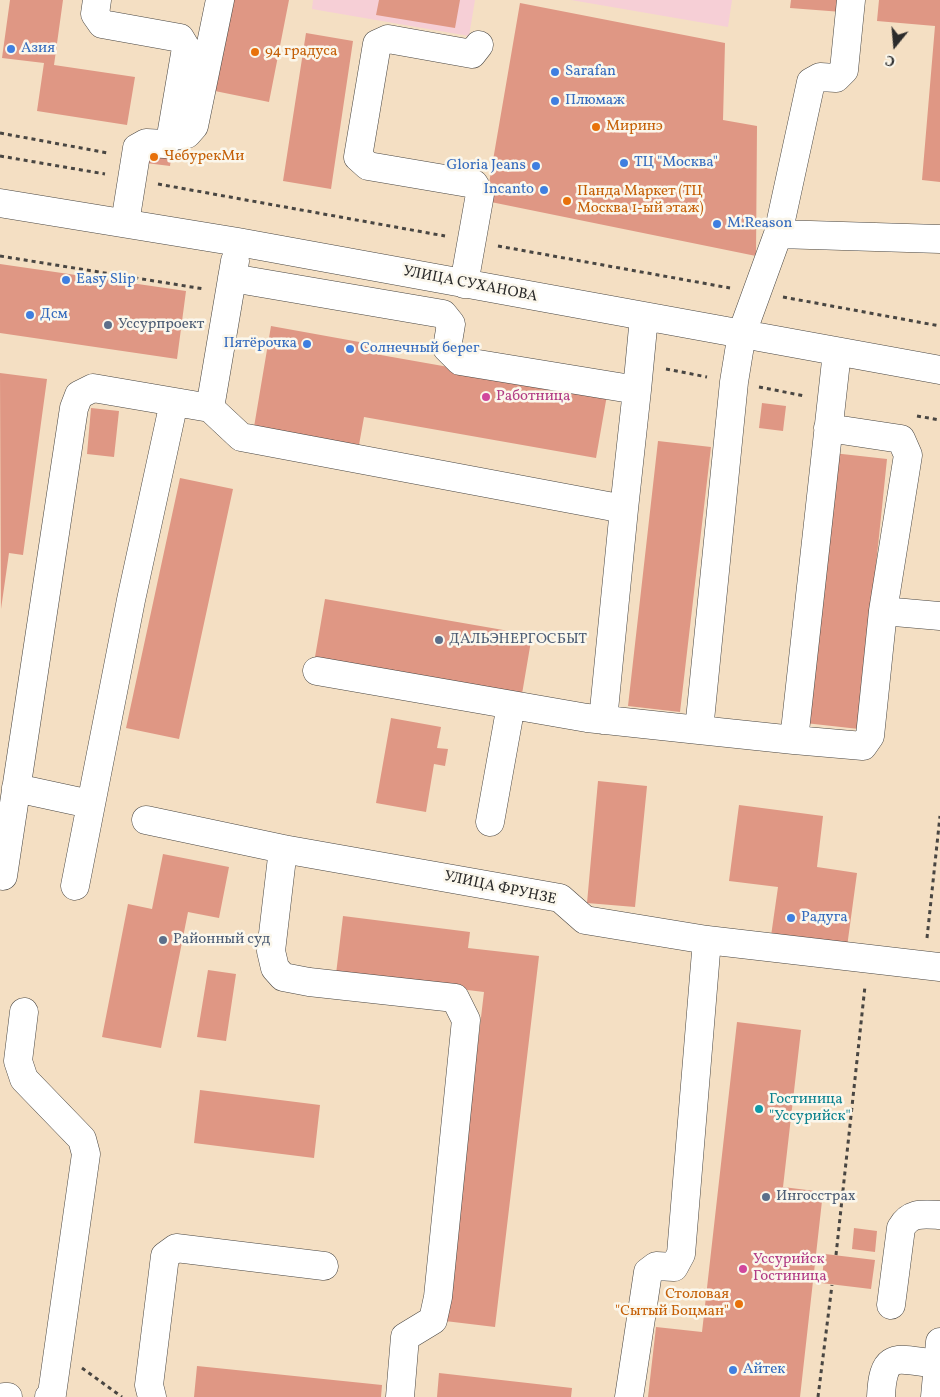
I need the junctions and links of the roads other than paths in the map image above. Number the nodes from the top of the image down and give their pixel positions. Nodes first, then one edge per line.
1 (97, 0) edge
2 (220, 0) edge
3 (852, 0) edge
4 (479, 45) dead end
5 (172, 136) junction
6 (0, 203) edge
7 (125, 224) junction
8 (778, 234) junction
9 (940, 239) edge
10 (238, 242) junction
11 (232, 278) junction
12 (464, 284) junction
13 (644, 318) junction
14 (742, 333) junction
15 (837, 352) junction
16 (940, 370) edge
17 (636, 390) junction
18 (174, 402) junction
19 (210, 408) junction
20 (828, 428) junction
21 (624, 509) junction
22 (883, 611) junction
23 (940, 616) edge
24 (317, 671) dead end
25 (511, 705) junction
26 (603, 720) junction
27 (699, 730) junction
28 (794, 740) junction
29 (16, 788) junction
30 (90, 804) junction
31 (146, 820) dead end
32 (490, 822) dead end
33 (283, 849) junction
34 (3, 876) dead end
35 (75, 886) dead end
36 (707, 940) junction
37 (940, 967) edge
38 (24, 1012) dead end
39 (940, 1215) edge
40 (324, 1266) dead end
41 (892, 1305) dead end
42 (939, 1353) edge
43 (4, 1397) edge
44 (8, 1397) edge
45 (49, 1397) edge
46 (152, 1397) edge
47 (400, 1397) edge
48 (629, 1397) edge
49 (880, 1397) edge
50 (935, 1397) edge

1 - 5 street
2 - 5 street
3 - 8 street
4 - 12 street
5 - 7 street
6 - 7 street, УЛИЦА СУХАНОВА
7 - 10 street, УЛИЦА СУХАНОВА
8 - 9 street
8 - 14 street
10 - 11 street
10 - 12 street, УЛИЦА СУХАНОВА
11 - 17 street
11 - 19 street
12 - 13 street, УЛИЦА СУХАНОВА
13 - 14 street, УЛИЦА СУХАНОВА
13 - 17 street
14 - 15 street, УЛИЦА СУХАНОВА
14 - 27 street
15 - 16 street, УЛИЦА СУХАНОВА
15 - 20 street
17 - 21 street
18 - 19 street
18 - 29 street
18 - 30 street
19 - 21 street
20 - 22 street
20 - 28 street
21 - 26 street
22 - 23 street
22 - 28 street
24 - 25 street
25 - 26 street
25 - 32 street
26 - 27 street
27 - 28 street
29 - 30 street
29 - 34 street
30 - 35 street
31 - 33 street, УЛИЦА ФРУНЗЕ
33 - 36 street, УЛИЦА ФРУНЗЕ
33 - 47 street
36 - 37 street, УЛИЦА ФРУНЗЕ
36 - 48 street
38 - 45 street
39 - 41 street
40 - 46 street
42 - 49 street
42 - 50 street
43 - 44 street

